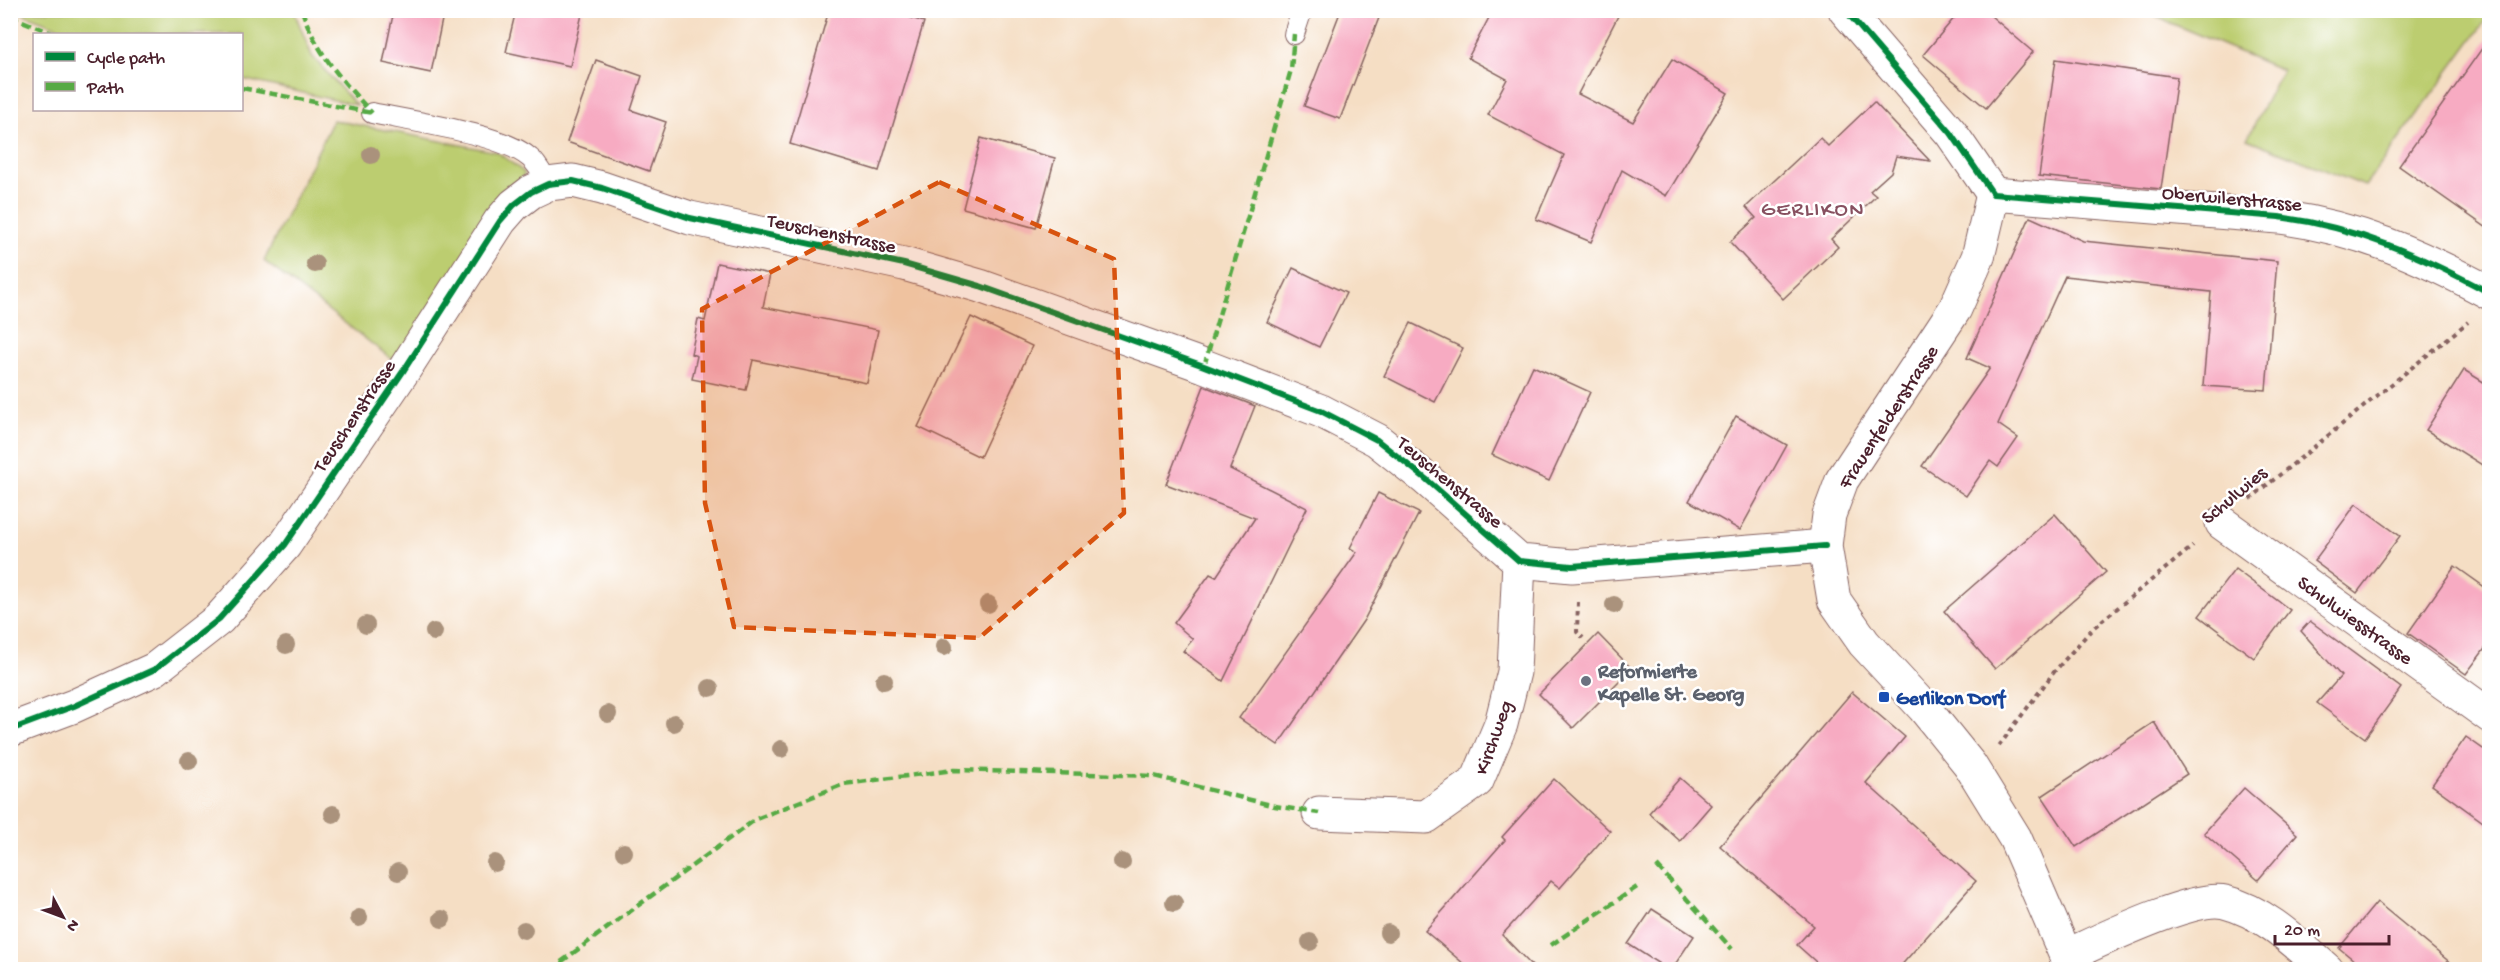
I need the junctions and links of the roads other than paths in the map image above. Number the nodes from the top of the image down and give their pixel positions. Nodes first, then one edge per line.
1 (1302, 10) edge
2 (1845, 10) edge
3 (1293, 34) dead end
4 (372, 113) dead end
5 (548, 184) junction
6 (1994, 194) junction
7 (2489, 293) edge
8 (2222, 523) road end
9 (1825, 546) junction
10 (1519, 561) junction
11 (2490, 716) edge
12 (10, 730) edge
13 (1319, 813) dead end
14 (2069, 963) edge
15 (2327, 969) edge

1 - 3 lane
2 - 6 street
4 - 5 lane
5 - 10 street, Teuschenstrasse
5 - 12 street, Teuschenstrasse
6 - 7 street, Oberwilerstrasse
6 - 9 street, Frauenfelderstrasse
8 - 11 street, Schulwiesstrasse
9 - 10 street
9 - 14 street, Frauenfelderstrasse
10 - 13 street, Kirchweg
14 - 15 street

